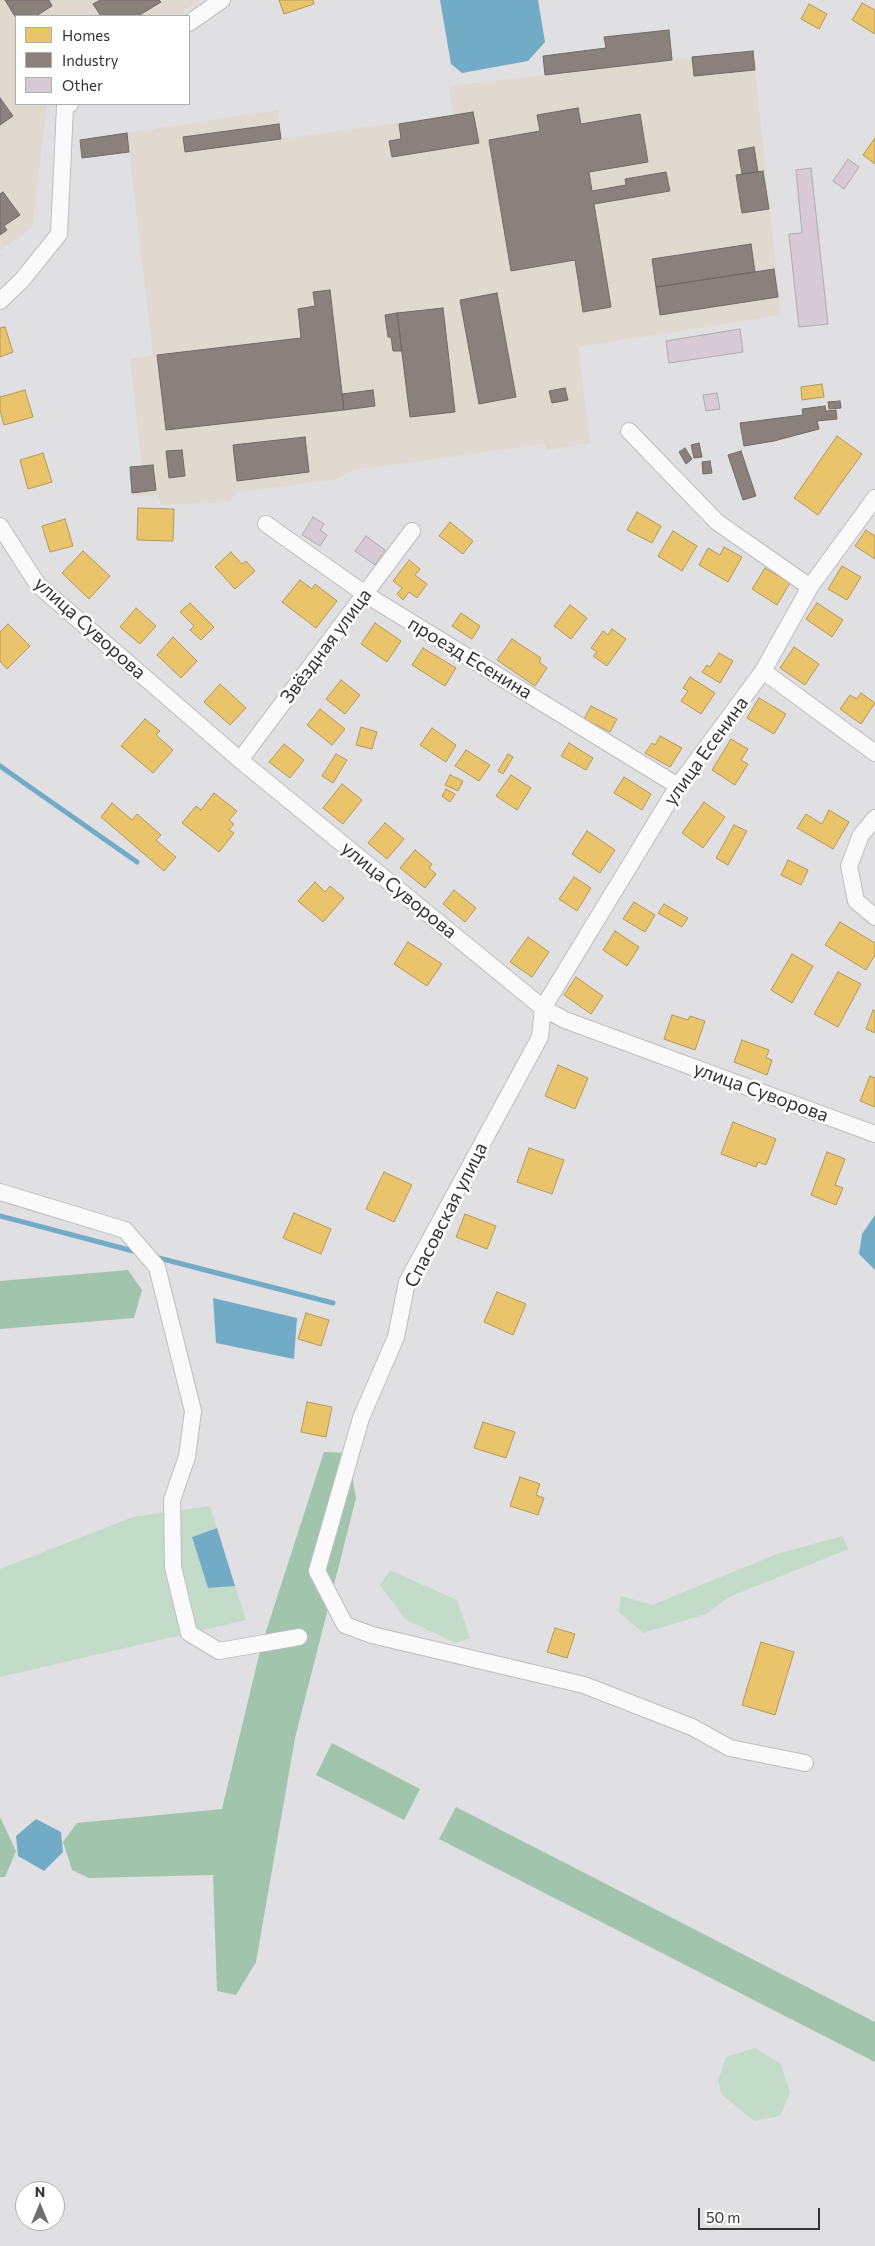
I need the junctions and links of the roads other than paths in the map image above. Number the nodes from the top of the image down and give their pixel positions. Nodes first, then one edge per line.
1 (222, 0) edge
2 (190, 22) edge
3 (68, 105) edge
4 (0, 301) edge
5 (629, 431) dead end
6 (875, 498) edge
7 (266, 524) dead end
8 (0, 526) edge
9 (412, 531) dead end
10 (810, 588) junction
11 (365, 594) junction
12 (763, 671) junction
13 (875, 752) edge
14 (240, 760) junction
15 (678, 786) junction
16 (875, 818) edge
17 (875, 917) edge
18 (543, 1008) junction
19 (875, 1134) edge
20 (0, 1192) edge
21 (299, 1638) dead end
22 (805, 1763) dead end

1 - 2 street
3 - 4 street
5 - 10 street
6 - 10 street, улица Есенина
7 - 11 street, проезд Есенина
8 - 14 street, улица Суворова
9 - 11 street, Звёздная улица
10 - 12 street, улица Есенина
11 - 14 street, Звёздная улица
11 - 15 street, проезд Есенина
12 - 13 street
12 - 15 street, улица Есенина
14 - 18 street, улица Суворова
15 - 18 street, улица Есенина
16 - 17 street
18 - 19 street, улица Суворова
18 - 22 street, Спасовская улица
20 - 21 street

